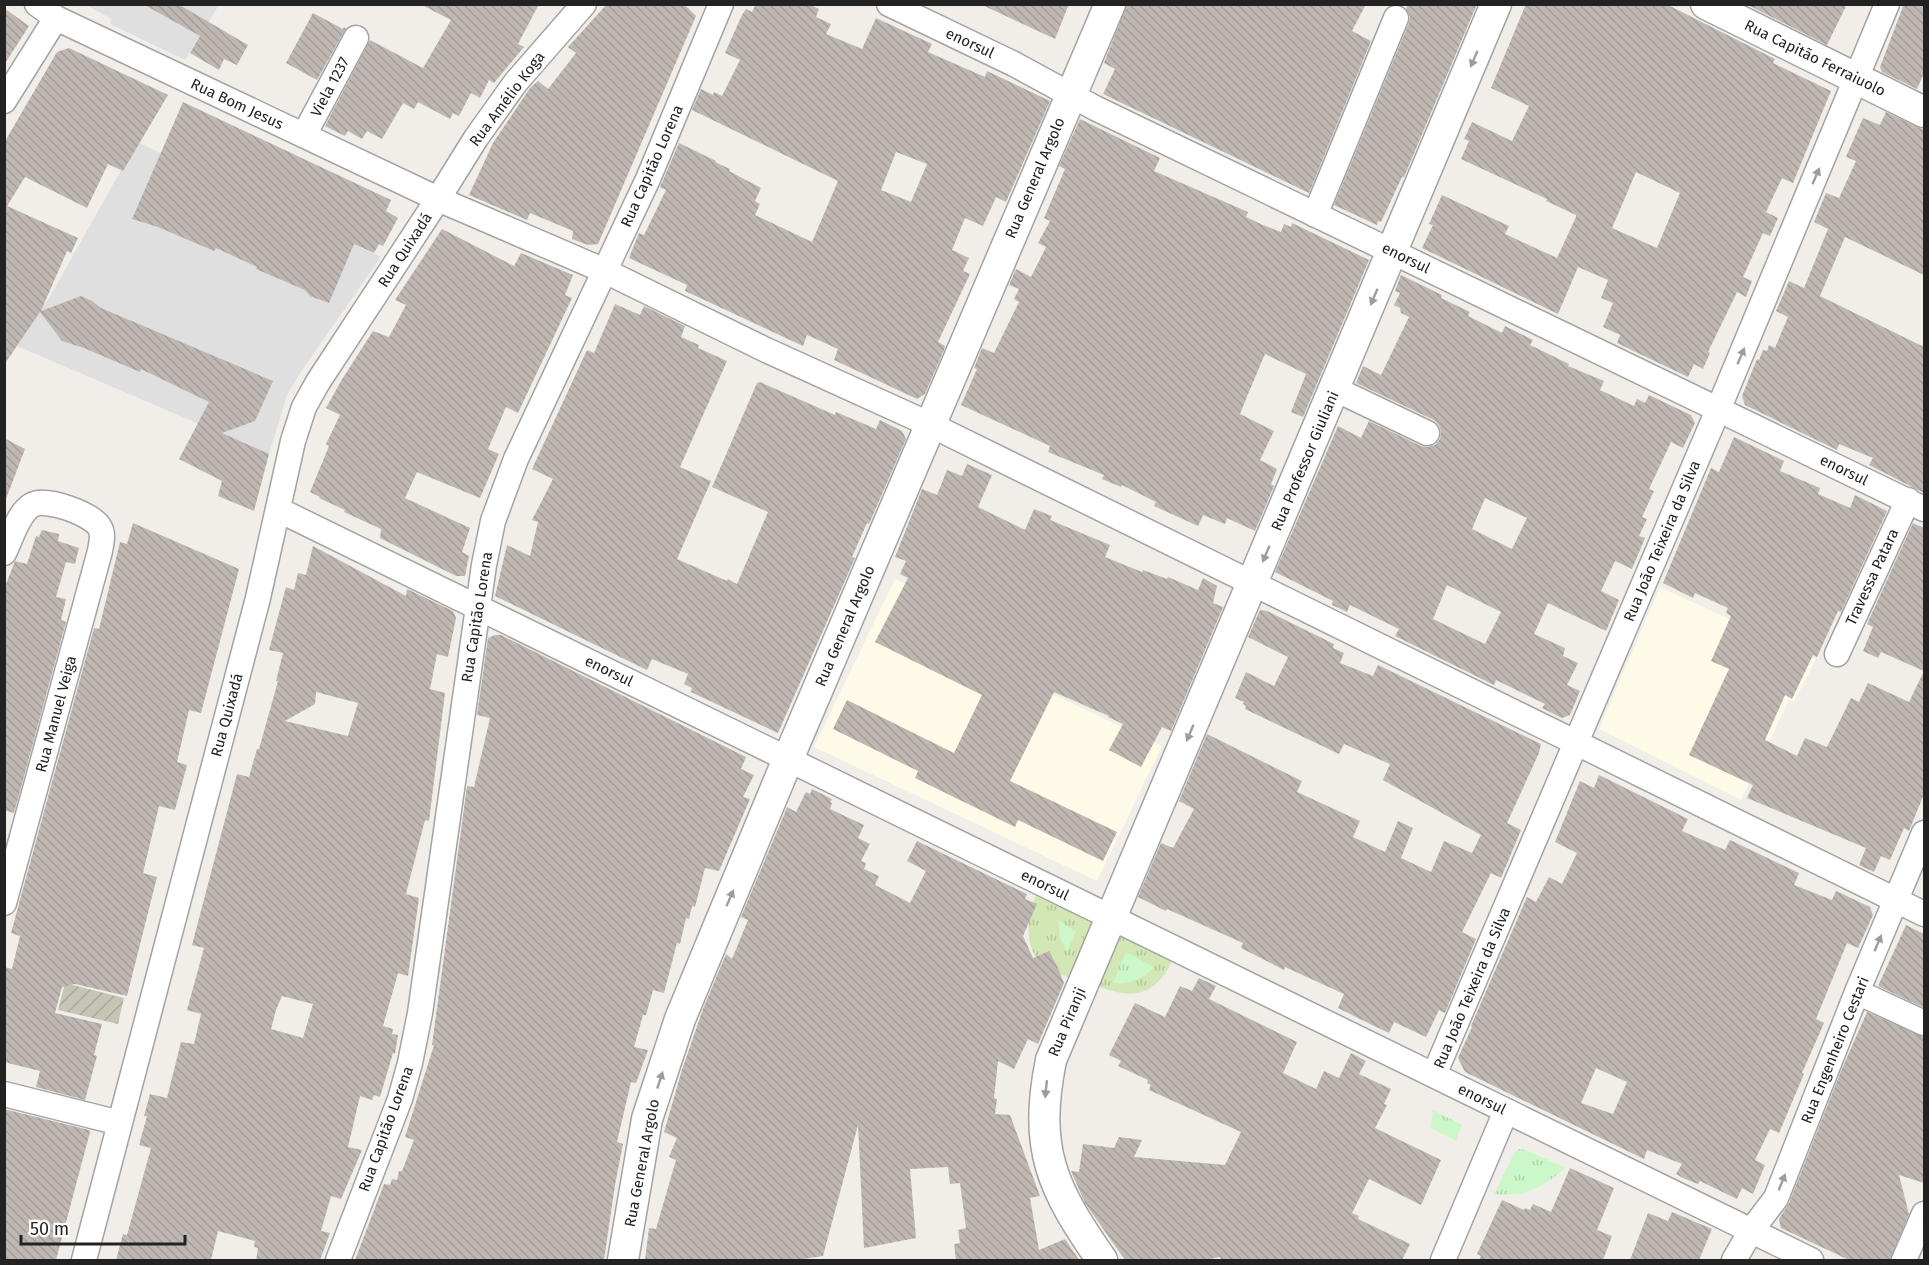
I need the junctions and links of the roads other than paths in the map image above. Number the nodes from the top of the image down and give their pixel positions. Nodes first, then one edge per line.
1 (584, 4) edge
2 (721, 4) edge
3 (889, 4) edge
4 (1110, 4) edge
5 (1496, 4) edge
6 (1706, 4) edge
7 (1887, 4) edge
8 (47, 11) edge
9 (1396, 18) dead end
10 (356, 38) dead end
11 (1856, 79) junction
12 (1070, 95) junction
13 (4, 100) edge
14 (1924, 112) edge
15 (304, 135) junction
16 (438, 199) junction
17 (1315, 215) junction
18 (1393, 252) junction
19 (605, 272) junction
20 (1335, 389) junction
21 (1718, 410) junction
22 (931, 425) junction
23 (1427, 433) dead end
24 (1916, 505) edge
25 (279, 510) junction
26 (4, 553) edge
27 (1253, 584) junction
28 (478, 607) junction
29 (1837, 654) dead end
30 (1576, 744) junction
31 (788, 759) junction
32 (1924, 833) edge
33 (1896, 900) junction
34 (4, 903) edge
35 (1924, 914) edge
36 (1112, 918) junction
37 (1857, 992) junction
38 (1924, 1023) edge
39 (1434, 1076) junction
40 (4, 1094) edge
41 (1506, 1111) junction
42 (120, 1123) junction
43 (1924, 1214) edge
44 (1751, 1231) junction
45 (84, 1260) edge
46 (338, 1260) edge
47 (623, 1260) edge
48 (1102, 1260) edge
49 (1443, 1260) edge
50 (1734, 1260) edge
51 (1811, 1260) edge
52 (1904, 1260) edge

1 - 16 street, Rua Amélio Koga
2 - 19 street, Rua Capitão Lorena
3 - 12 street, enorsul
4 - 12 street, Rua General Argolo
5 -> 18 street, Rua Professor Giuliani
6 - 11 street, Rua Capitão Ferraiuolo
7 - 11 street, Rua João Teixeira da Silva
8 - 13 street
8 - 15 street, Rua Bom Jesus
9 - 17 street
10 - 15 street, Viela 1237
11 - 14 street, Rua Capitão Ferraiuolo
21 -> 11 street, Rua João Teixeira da Silva
12 - 17 street, enorsul
12 - 22 street, Rua General Argolo
15 - 16 street, Rua Bom Jesus
16 - 19 street
16 - 25 street, Rua Quixadá
17 - 18 street, enorsul
18 -> 20 street, Rua Professor Giuliani
18 - 21 street, enorsul
19 - 22 street
19 - 28 street, Rua Capitão Lorena
20 - 23 street
20 -> 27 street, Rua Professor Giuliani
21 - 24 street, enorsul
21 - 30 street, Rua João Teixeira da Silva
22 - 27 street
22 - 31 street, Rua General Argolo
24 - 29 street, Travessa Patara
25 - 28 street, enorsul
25 - 42 street, Rua Quixadá
26 - 34 street, Rua Manuel Veiga
27 - 30 street
27 -> 36 street, Rua Professor Giuliani
28 - 31 street, enorsul
28 - 46 street, Rua Capitão Lorena
30 - 33 street
30 - 39 street, Rua João Teixeira da Silva
31 - 36 street, enorsul
47 -> 31 street, Rua General Argolo
32 - 33 street, Rua Engenheiro Cestari
33 - 35 street
37 -> 33 street, Rua Engenheiro Cestari
36 - 39 street, enorsul
36 -> 48 street, Rua Piranji
37 - 38 street
44 -> 37 street, Rua Engenheiro Cestari
39 - 41 street, enorsul
40 - 42 street
41 - 44 street, enorsul
41 - 49 street
42 - 45 street, Rua Quixadá
43 - 52 street
44 - 50 street, Rua Engenheiro Cestari
44 - 51 street, enorsul

